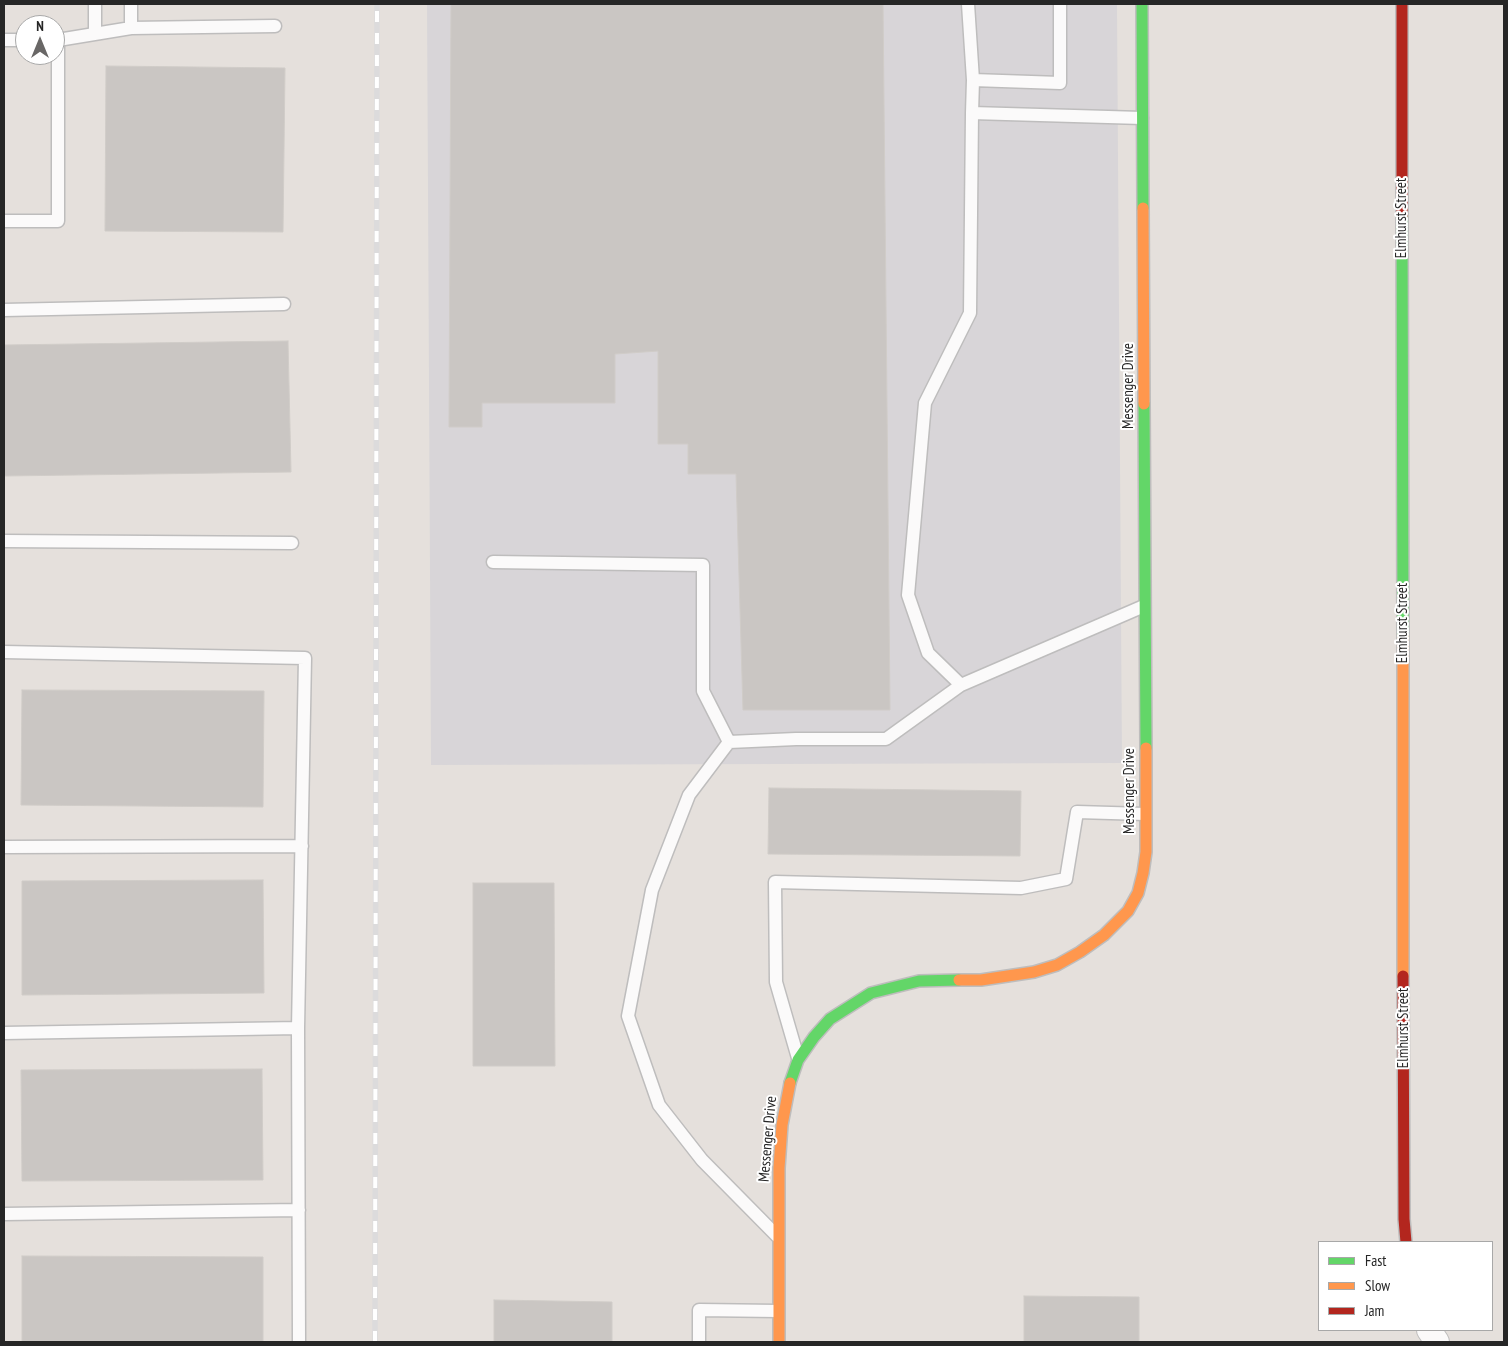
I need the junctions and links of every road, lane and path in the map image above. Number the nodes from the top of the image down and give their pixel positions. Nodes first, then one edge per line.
1 (95, 4) edge
2 (131, 4) edge
3 (968, 4) edge
4 (1060, 4) edge
5 (1142, 4) edge
6 (1402, 4) edge
7 (275, 26) dead end
8 (131, 28) junction
9 (95, 34) junction
10 (65, 39) edge
11 (57, 65) edge
12 (973, 80) junction
13 (972, 113) junction
14 (1142, 118) junction
15 (4, 221) edge
16 (284, 304) dead end
17 (4, 310) edge
18 (4, 541) edge
19 (292, 543) dead end
20 (493, 562) dead end
21 (1144, 606) junction
22 (4, 652) edge
23 (961, 685) junction
24 (729, 742) junction
25 (1145, 814) junction
26 (302, 846) junction
27 (4, 847) edge
28 (298, 1028) junction
29 (4, 1033) edge
30 (798, 1060) junction
31 (298, 1210) junction
32 (4, 1214) edge
33 (779, 1238) junction
34 (1406, 1241) edge
35 (778, 1311) junction
36 (1430, 1331) edge
37 (299, 1342) edge
38 (699, 1342) edge
39 (779, 1342) edge
40 (1437, 1342) edge

1 - 9 lane
2 - 8 lane
3 - 12 lane
4 - 12 lane
5 - 14 street, Messenger Drive
6 - 34 street, Elmhurst Street
7 - 8 lane
8 - 9 lane
9 - 10 lane
11 - 15 lane
12 - 13 lane
13 - 14 lane
13 - 23 lane
14 - 21 street, Messenger Drive
16 - 17 lane
18 - 19 lane
20 - 24 lane
21 - 23 lane
21 - 25 street, Messenger Drive
22 - 26 lane
23 - 24 lane
24 - 33 lane
25 - 30 street, Messenger Drive
25 - 30 lane
26 - 27 lane
26 - 28 lane
28 - 29 lane
28 - 31 lane
30 - 33 street, Messenger Drive
31 - 32 lane
31 - 37 lane
33 - 35 street, Messenger Drive
35 - 38 lane
35 - 39 street, Messenger Drive
36 - 40 street

